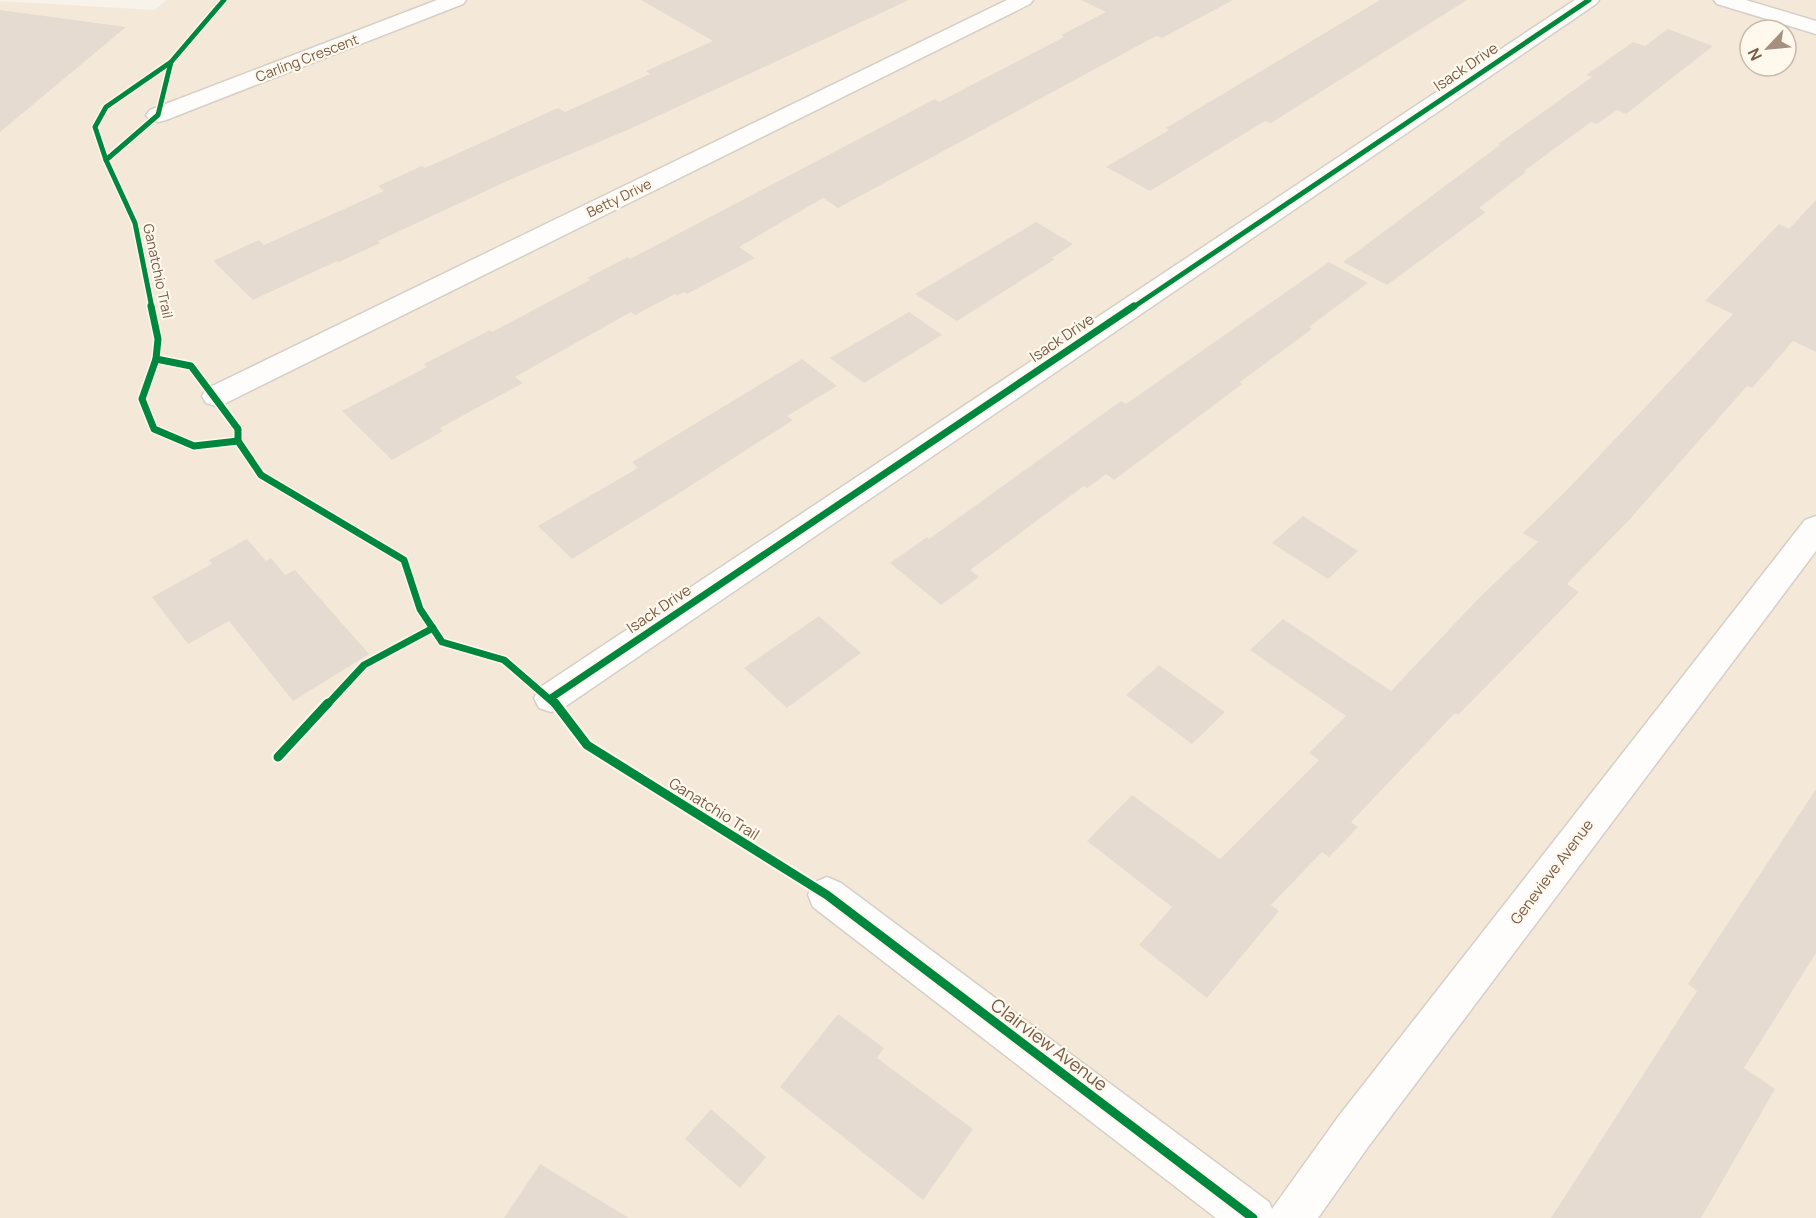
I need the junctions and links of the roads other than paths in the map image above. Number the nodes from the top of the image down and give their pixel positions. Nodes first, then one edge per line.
1 (456, 0) edge
2 (1023, 0) edge
3 (1589, 0) edge
4 (1724, 0) edge
5 (1816, 28) edge
6 (158, 115) dead end
7 (216, 396) dead end
8 (1816, 528) edge
9 (551, 698) dead end
10 (827, 895) dead end
11 (1244, 1215) edge
12 (1291, 1218) edge

1 - 6 street, Carling Crescent
2 - 7 street, Betty Drive
3 - 9 street, Isack Drive
4 - 5 street
8 - 12 street, Genevieve Avenue
10 - 11 street, Clairview Avenue

